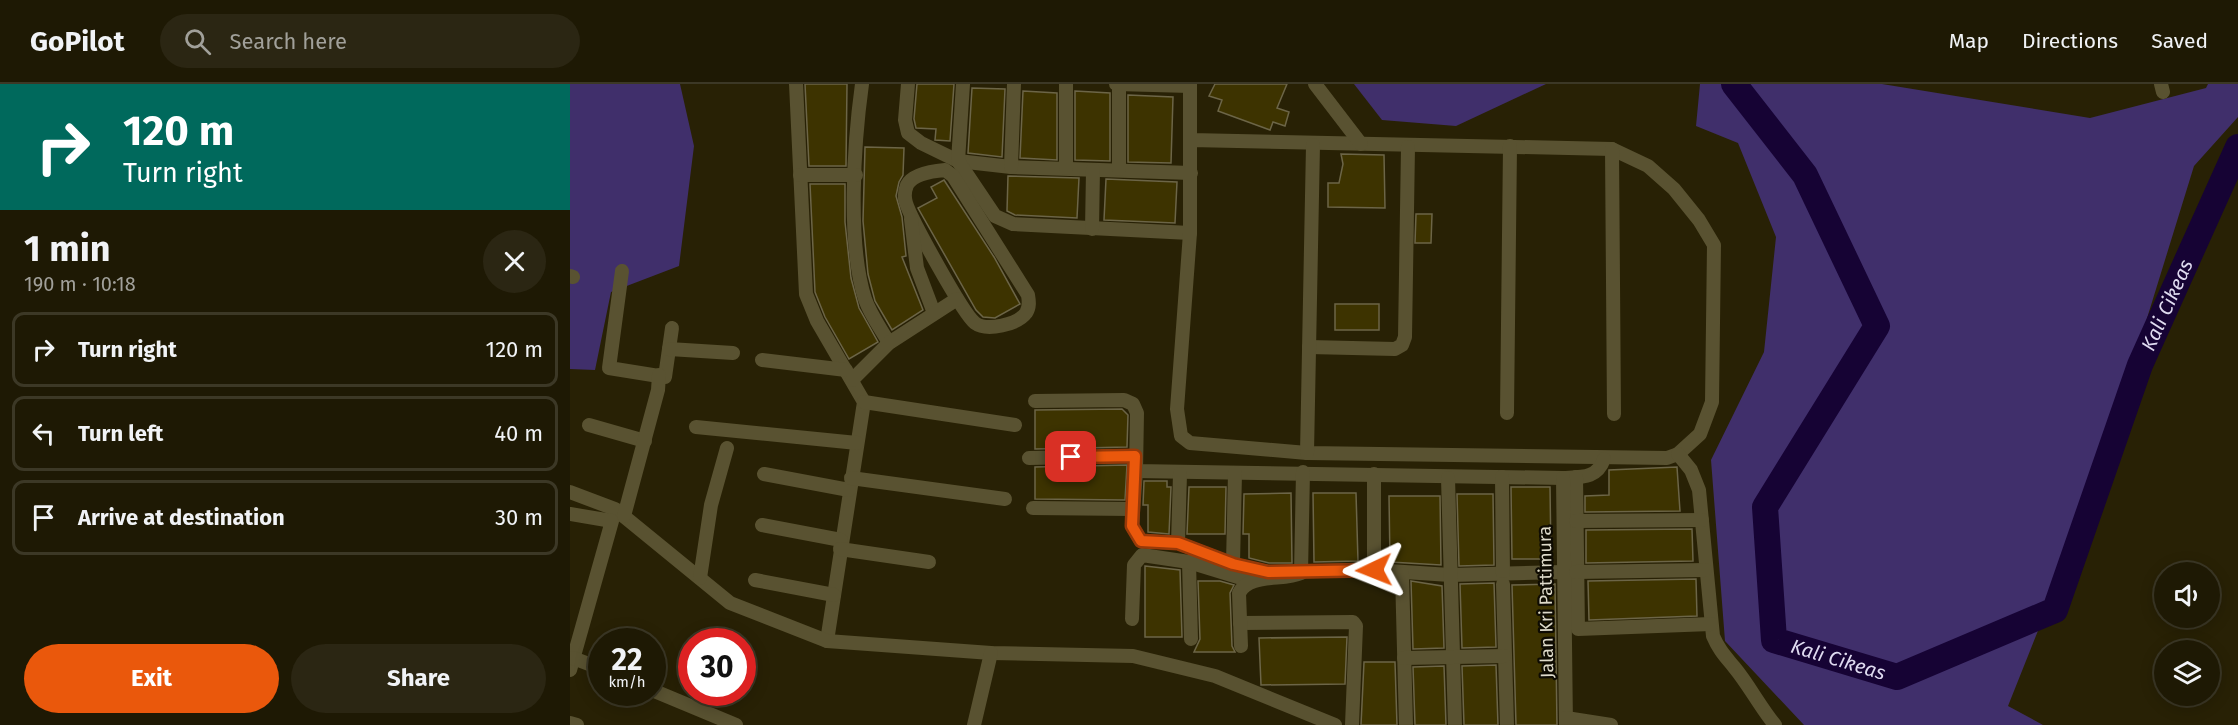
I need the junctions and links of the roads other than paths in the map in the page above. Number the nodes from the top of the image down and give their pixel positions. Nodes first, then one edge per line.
1 (796, 84) edge
2 (862, 84) edge
3 (908, 84) edge
4 (963, 84) edge
5 (1014, 84) edge
6 (1066, 84) edge
7 (1118, 84) edge
8 (1315, 84) edge
9 (1190, 85) edge
10 (1191, 140) junction
11 (1313, 144) junction
12 (1361, 144) junction
13 (1510, 146) junction
14 (1408, 147) junction
15 (1612, 149) junction
16 (958, 161) junction
17 (1011, 167) junction
18 (1066, 168) junction
19 (1119, 169) junction
20 (1093, 170) junction
21 (1191, 173) junction
22 (800, 175) junction
23 (856, 175) junction
24 (910, 211) junction
25 (1092, 229) junction
26 (1190, 233) junction
27 (622, 271) dead end
28 (957, 299) junction
29 (934, 313) junction
30 (672, 328) dead end
31 (889, 343) junction
32 (1309, 346) junction
33 (669, 349) junction
34 (733, 352) dead end
35 (762, 360) dead end
36 (659, 375) junction
37 (849, 375) junction
38 (1035, 401) dead end
39 (864, 402) junction
40 (1507, 413) dead end
41 (1614, 414) dead end
42 (589, 425) dead end
43 (1015, 425) dead end
44 (696, 427) dead end
45 (645, 441) junction
46 (857, 443) junction
47 (727, 448) dead end
48 (1306, 453) junction
49 (1678, 454) junction
50 (1135, 456) junction
51 (1029, 458) dead end
52 (1604, 459) junction
53 (1136, 471) junction
54 (1303, 472) junction
55 (1235, 473) junction
56 (764, 474) dead end
57 (1180, 474) junction
58 (1374, 474) junction
59 (1502, 477) junction
60 (1448, 478) junction
61 (1569, 478) junction
62 (850, 484) junction
63 (570, 492) edge
64 (1005, 500) dead end
65 (1033, 508) dead end
66 (1131, 509) junction
67 (570, 514) edge
68 (624, 516) junction
69 (1702, 520) junction
70 (1576, 521) junction
71 (762, 525) dead end
72 (1178, 543) junction
73 (840, 545) junction
74 (929, 562) dead end
75 (1189, 562) junction
76 (1233, 564) junction
77 (1374, 570) junction
78 (1705, 570) junction
79 (1570, 572) junction
80 (1301, 573) junction
81 (1402, 574) junction
82 (1450, 575) junction
83 (700, 578) junction
84 (1503, 579) junction
85 (755, 580) dead end
86 (1251, 581) junction
87 (834, 595) junction
88 (1132, 619) dead end
89 (1240, 623) junction
90 (1711, 624) junction
91 (1191, 639) dead end
92 (827, 640) junction
93 (1241, 646) dead end
94 (991, 653) junction
95 (1504, 656) junction
96 (1452, 657) junction
97 (1404, 658) junction
98 (572, 664) edge
99 (588, 667) edge
100 (666, 695) edge
101 (722, 717) edge
102 (1566, 722) edge
103 (570, 723) edge
104 (578, 725) edge
105 (736, 725) edge
106 (974, 725) edge
107 (1335, 725) edge
108 (1352, 725) edge
109 (1406, 725) edge
110 (1455, 725) edge
111 (1507, 725) edge
112 (1611, 725) edge
113 (1775, 725) edge

1 - 22 street
2 - 23 street
3 - 16 street
4 - 16 street
5 - 17 street
6 - 18 street
7 - 9 street
7 - 19 street
8 - 12 street
9 - 10 street
10 - 11 street
10 - 21 street
11 - 12 street
11 - 32 street
12 - 14 street
13 - 14 street
13 - 15 street
13 - 40 street
14 - 32 street
15 - 41 street
15 - 49 street
16 - 17 street
16 - 25 street
17 - 18 street
18 - 20 street
19 - 20 street
19 - 21 street
20 - 25 street
21 - 26 street
22 - 23 street
22 - 37 street
23 - 31 street
24 - 28 street
24 - 28 street
24 - 29 street
25 - 26 street
26 - 48 street
27 - 36 street
28 - 29 street
29 - 31 street
30 - 33 street
31 - 37 street
32 - 48 street
33 - 34 street
33 - 36 street
35 - 37 street
36 - 45 street
37 - 39 street
38 - 50 street
39 - 43 street
39 - 46 street
42 - 45 street
44 - 46 street
45 - 68 street
46 - 62 street
47 - 83 street
48 - 52 street
49 - 52 street
49 - 69 street
50 - 51 street
50 - 53 street
52 - 61 street
53 - 57 street
53 - 66 street
54 - 55 street
54 - 58 street
54 - 80 street
55 - 57 street
55 - 76 street
56 - 62 street
57 - 72 street
58 - 60 street
58 - 77 street
59 - 60 street
59 - 61 street
59 - 84 street
60 - 82 street
61 - 70 street
61 - 79 street, Jalan Kri Pattimura
62 - 64 street
62 - 73 street
63 - 68 street
65 - 66 street
66 - 72 street
67 - 98 street
68 - 83 street
69 - 70 street
69 - 78 street
70 - 79 street
71 - 73 street
72 - 76 street
73 - 74 street
73 - 87 street
75 - 86 street
75 - 88 street
75 - 91 street
76 - 80 street
77 - 80 street
77 - 81 street
78 - 79 street
78 - 90 street
79 - 84 street
79 - 90 street
79 - 102 street, Jalan Kri Pattimura
80 - 86 street
81 - 82 street
81 - 97 street
82 - 84 street
82 - 96 street
83 - 92 street
84 - 95 street
85 - 87 street
86 - 89 street
87 - 92 street
89 - 93 street
89 - 108 street
90 - 113 street
92 - 94 street
94 - 106 street
94 - 107 street
95 - 96 street
95 - 111 street
96 - 97 street
96 - 110 street
97 - 109 street
98 - 99 street
100 - 101 street
101 - 105 street
102 - 112 street
103 - 104 street

